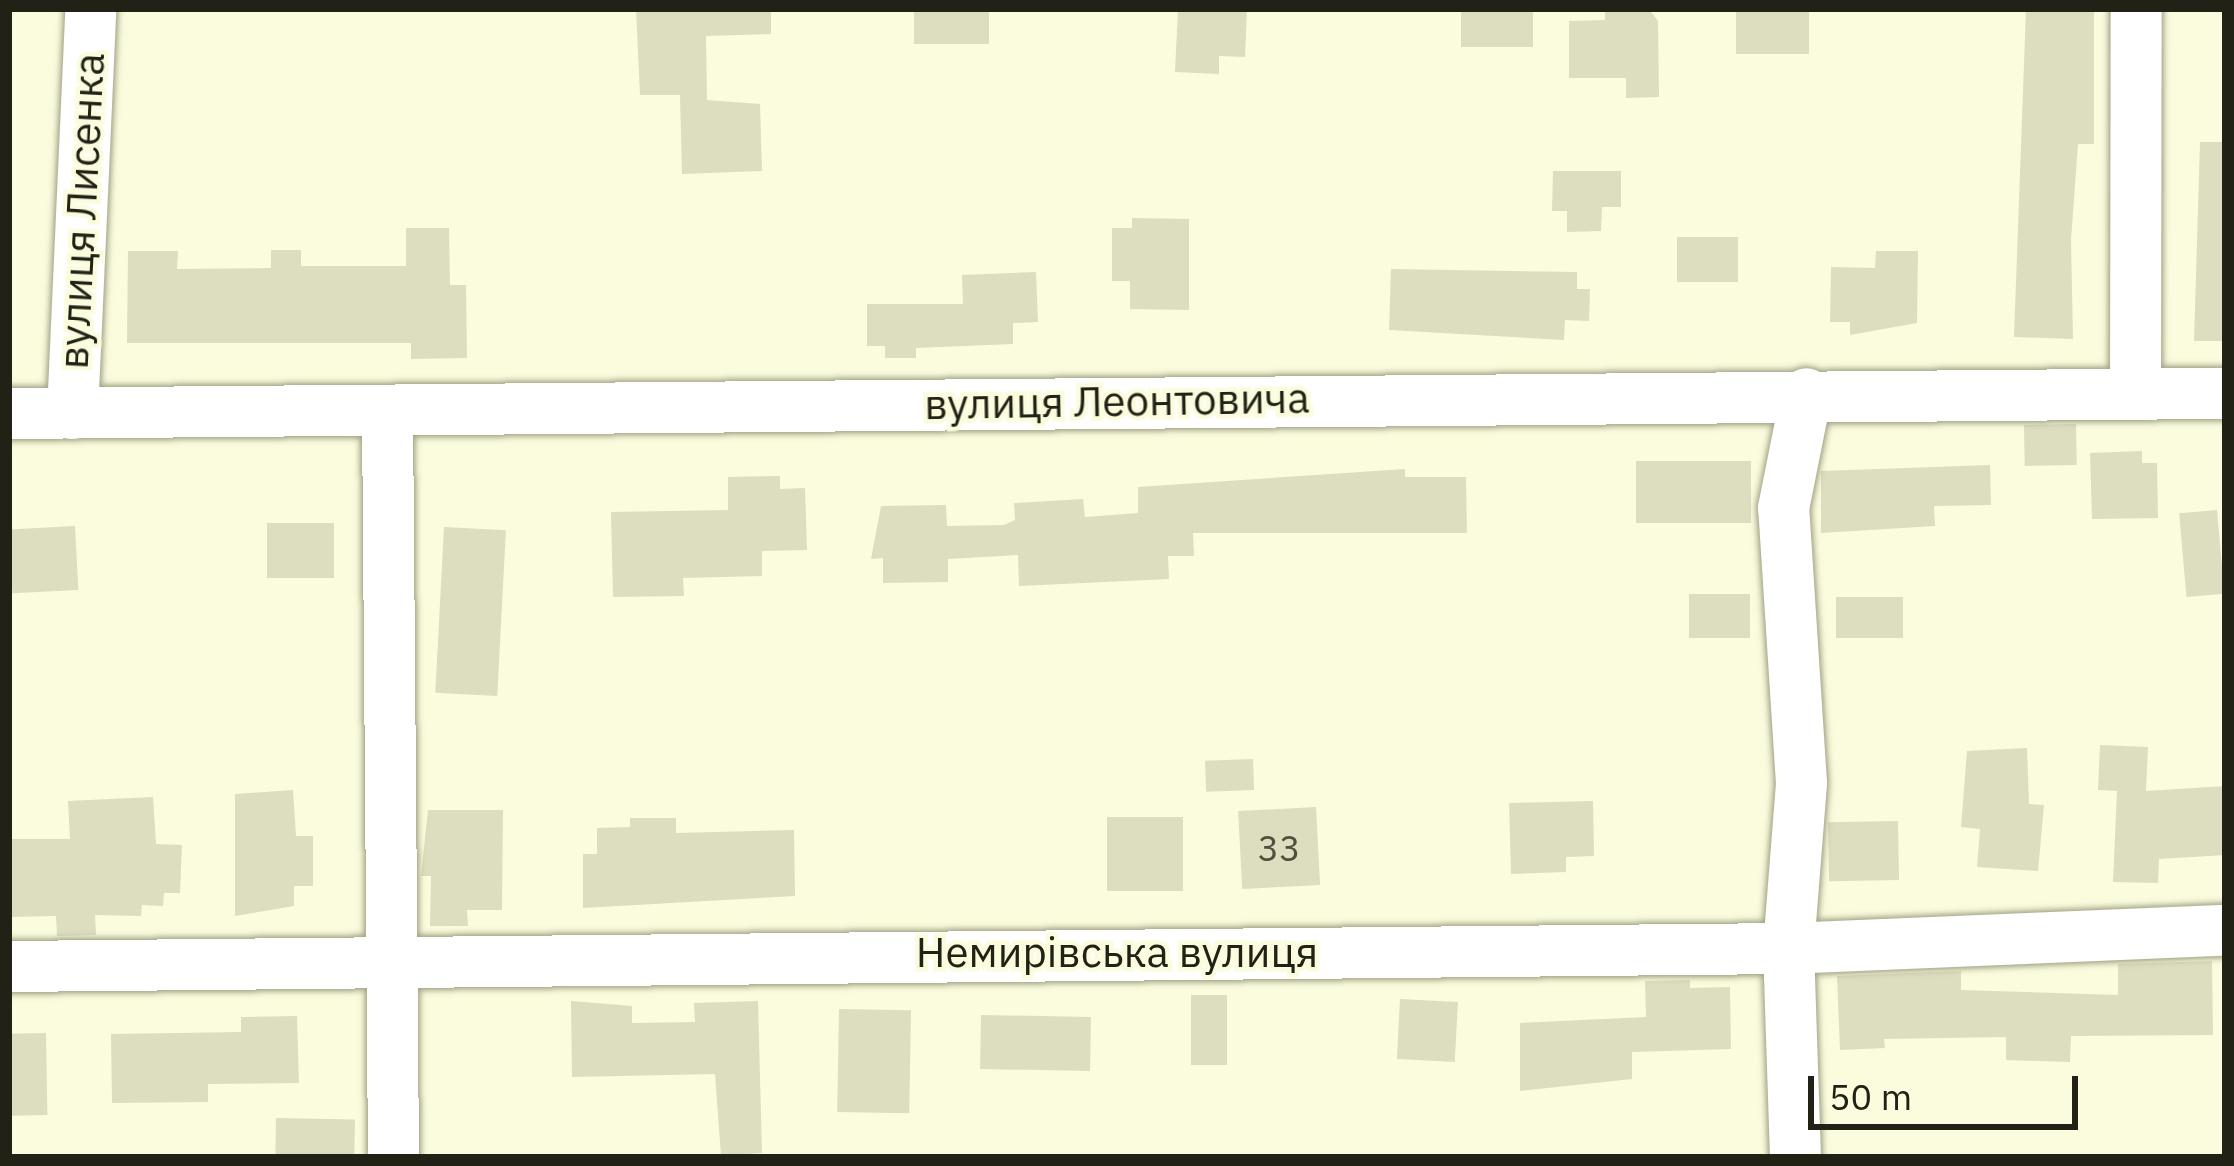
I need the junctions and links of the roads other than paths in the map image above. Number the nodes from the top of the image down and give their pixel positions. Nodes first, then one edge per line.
1 (90, 9) edge
2 (2136, 9) edge
3 (1806, 393) junction
4 (2135, 393) junction
5 (2225, 393) edge
6 (387, 411) junction
7 (9, 413) edge
8 (72, 413) junction
9 (2225, 930) edge
10 (1788, 948) junction
11 (388, 958) junction
12 (9, 966) edge
13 (393, 1157) edge
14 (1795, 1157) edge

1 - 8 street, вулиця Лисенка
2 - 4 street
3 - 4 street, вулиця Леонтовича
3 - 6 street, вулиця Леонтовича
3 - 10 street
4 - 5 street, вулиця Леонтовича
6 - 8 street, вулиця Леонтовича
6 - 11 street
7 - 8 street, вулиця Леонтовича
9 - 10 street, Немирівська вулиця
10 - 11 street, Немирівська вулиця
10 - 14 street
11 - 12 street, Немирівська вулиця
11 - 13 street

